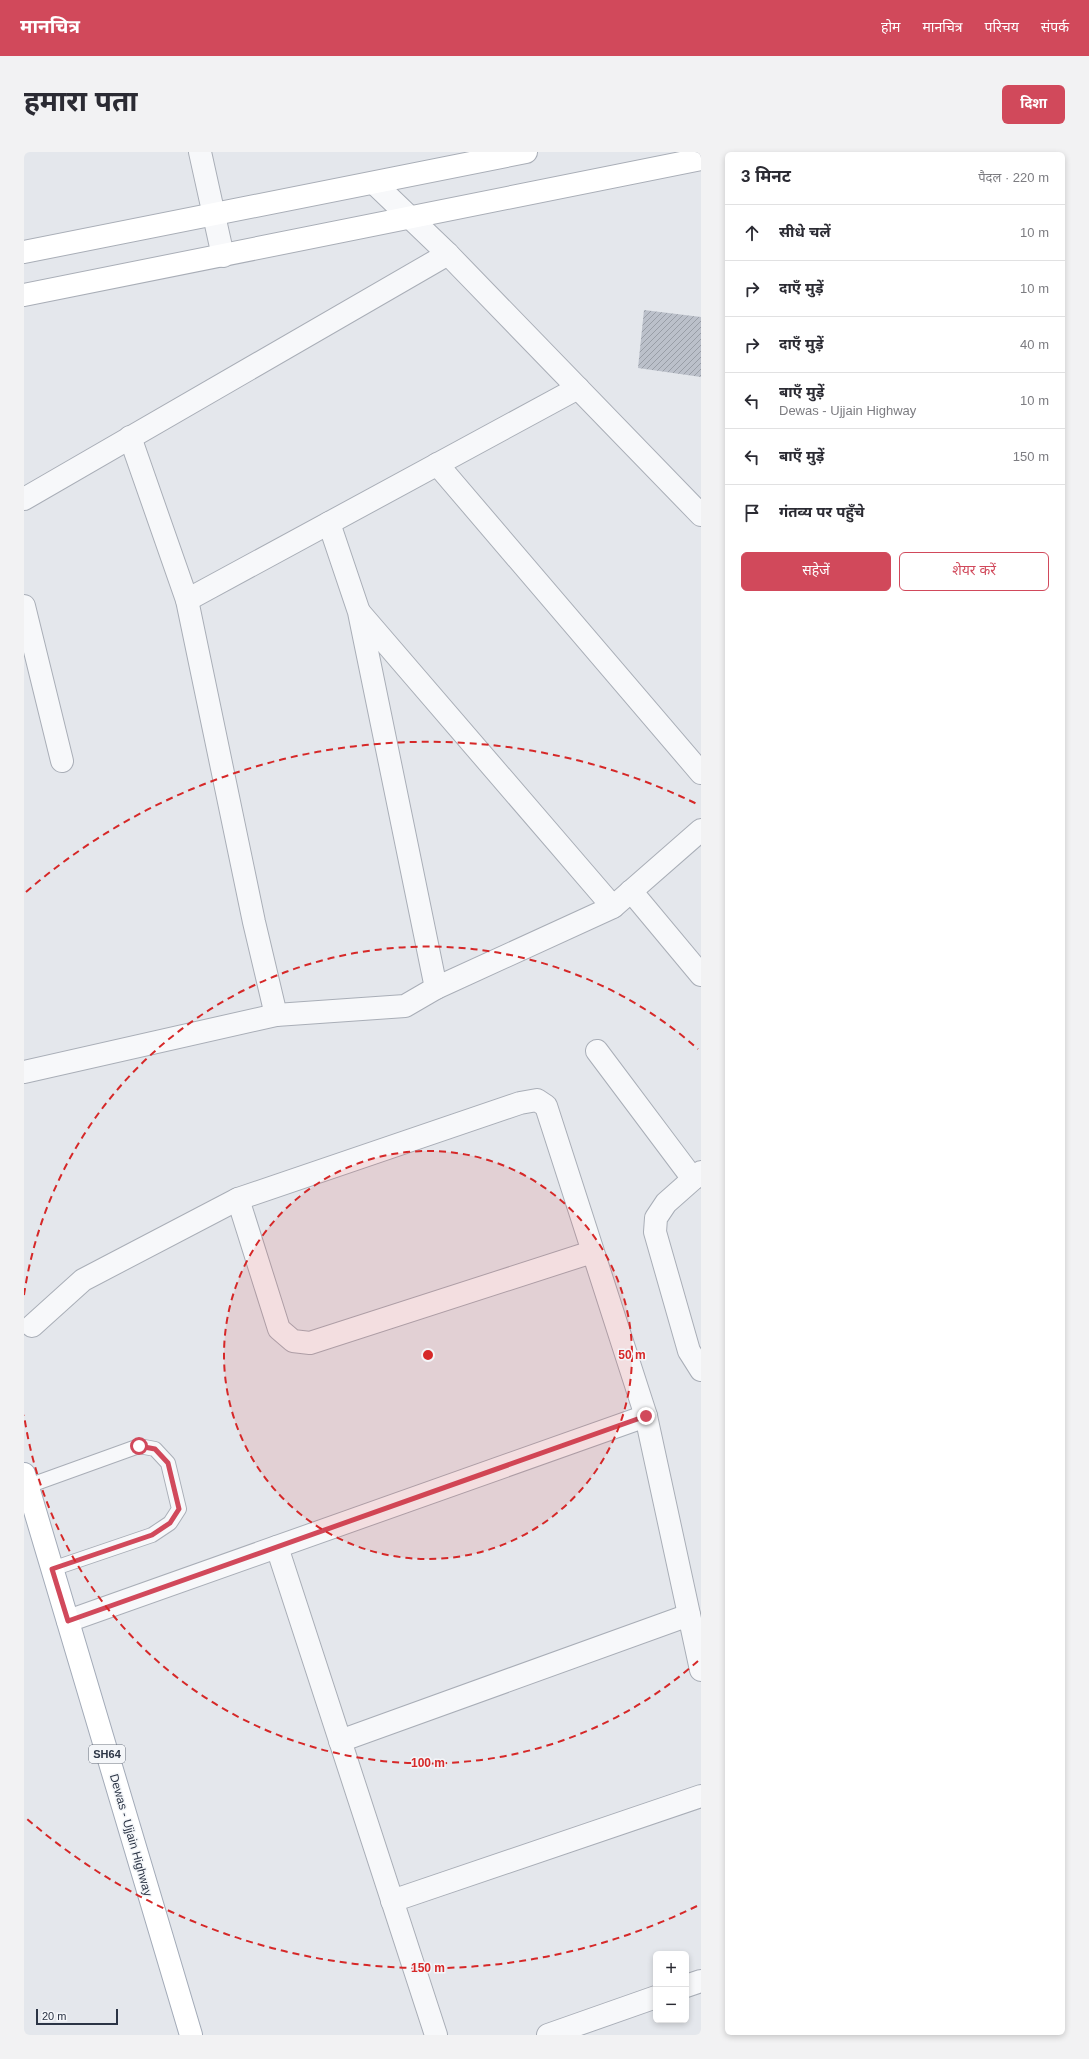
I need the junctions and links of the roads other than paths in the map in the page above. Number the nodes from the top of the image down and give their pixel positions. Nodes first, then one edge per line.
1 (200, 152) edge
2 (526, 152) edge
3 (701, 159) edge
4 (374, 183) junction
5 (214, 215) junction
6 (411, 218) junction
7 (24, 252) edge
8 (448, 254) junction
9 (223, 256) junction
10 (24, 295) edge
11 (578, 388) junction
12 (130, 438) junction
13 (437, 464) junction
14 (24, 499) edge
15 (701, 515) edge
16 (329, 523) junction
17 (187, 600) junction
18 (24, 606) edge
19 (359, 612) junction
20 (62, 761) dead end
21 (701, 773) edge
22 (701, 830) edge
23 (631, 891) junction
24 (613, 907) junction
25 (701, 975) edge
26 (436, 988) junction
27 (276, 1015) junction
28 (597, 1051) dead end
29 (24, 1072) edge
30 (697, 1176) edge
31 (238, 1199) junction
32 (592, 1252) junction
33 (32, 1326) dead end
34 (695, 1346) edge
35 (701, 1370) edge
36 (646, 1416) junction
37 (26, 1480) edge
38 (277, 1548) junction
39 (52, 1569) junction
40 (689, 1615) junction
41 (68, 1621) junction
42 (701, 1670) edge
43 (340, 1741) junction
44 (701, 1796) edge
45 (392, 1901) junction
46 (701, 1981) edge
47 (689, 1985) edge
48 (653, 1998) edge
49 (191, 2035) edge
50 (436, 2035) edge
51 (548, 2035) edge

1 - 5 street
2 - 4 street
3 - 6 street
4 - 5 street
4 - 6 street
5 - 7 street
5 - 9 street
6 - 8 street
6 - 9 street
8 - 11 street
8 - 12 street
9 - 10 street
11 - 13 street
11 - 15 street
12 - 14 street
12 - 17 street
13 - 16 street
13 - 21 street
16 - 17 street
16 - 19 street
17 - 27 street
18 - 20 street
19 - 24 street
19 - 26 street
22 - 23 street
23 - 24 street
23 - 25 street
24 - 26 street
26 - 27 street
27 - 29 street
28 - 30 street
30 - 34 street
31 - 32 street
31 - 32 street
31 - 33 street
32 - 36 street
34 - 35 street
36 - 38 street
36 - 40 street
37 - 39 street, Dewas - Ujjain Highway / SH64
37 - 39 lane
38 - 41 street
38 - 43 street
39 - 41 street, Dewas - Ujjain Highway / SH64
40 - 42 street
40 - 43 street
41 - 49 street, Dewas - Ujjain Highway / SH64
43 - 45 street
44 - 45 street
45 - 50 street
46 - 47 street
48 - 51 street

